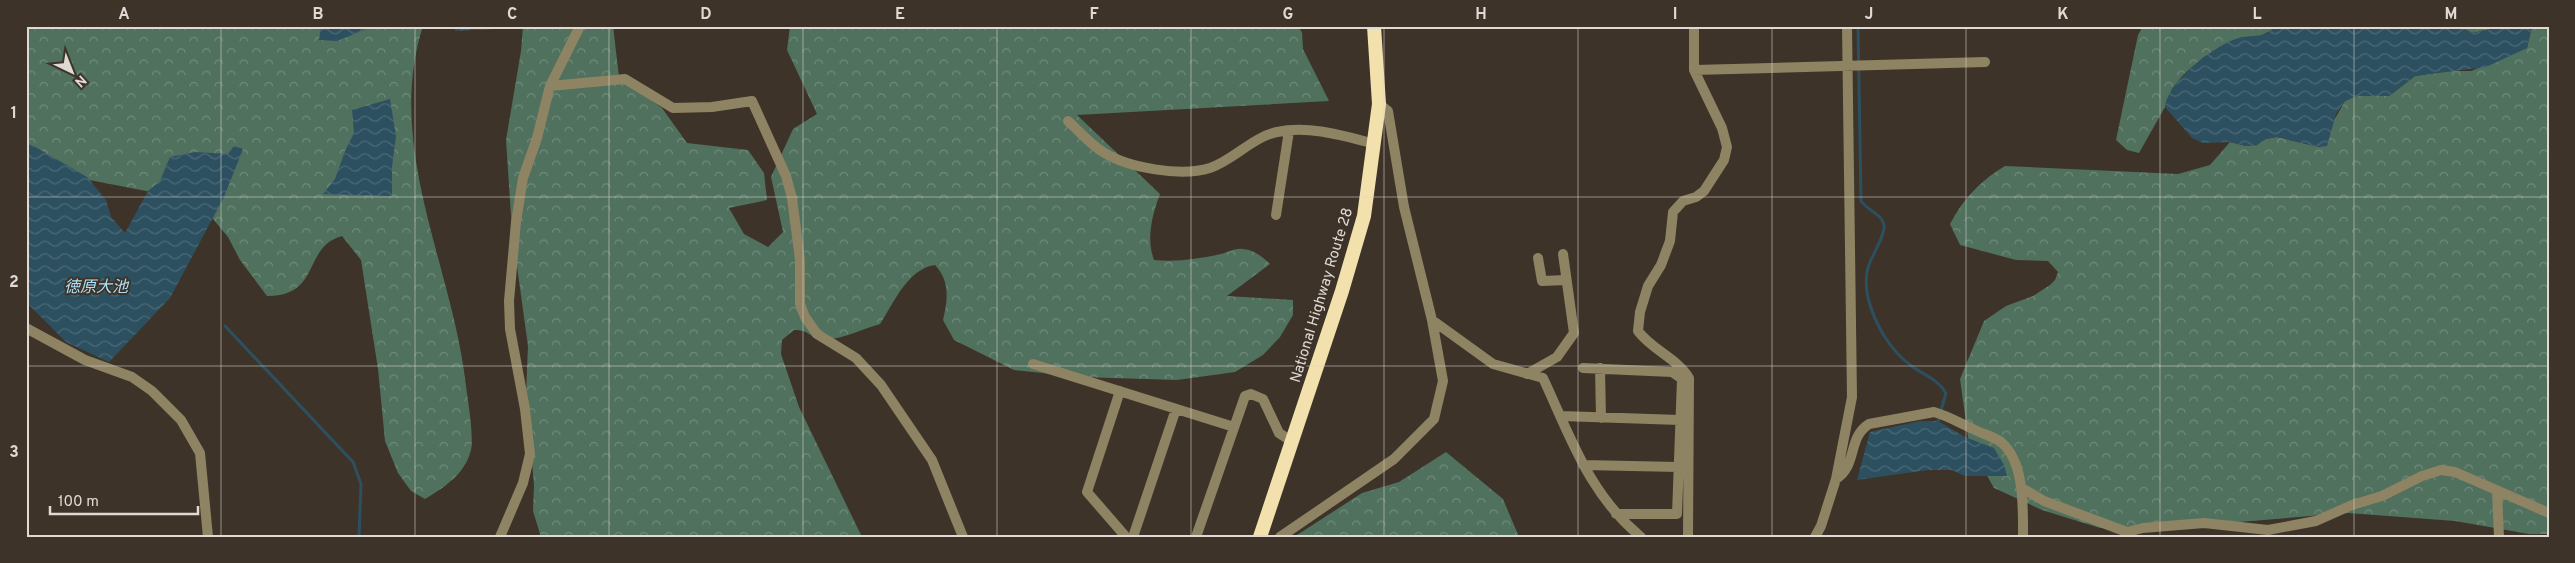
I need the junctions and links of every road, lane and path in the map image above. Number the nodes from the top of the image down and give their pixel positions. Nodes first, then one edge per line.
1 (580, 26) edge
2 (1374, 26) edge
3 (1694, 26) edge
4 (1847, 26) edge
5 (1985, 62) dead end
6 (1850, 65) junction
7 (1694, 70) junction
8 (550, 86) junction
9 (1379, 104) junction
10 (1068, 122) dead end
11 (1289, 131) junction
12 (1375, 144) junction
13 (1276, 215) dead end
14 (1563, 254) dead end
15 (1538, 258) dead end
16 (1566, 280) junction
17 (1432, 320) junction
18 (26, 328) edge
19 (1033, 364) dead end
20 (1583, 368) dead end
21 (1600, 368) junction
22 (1527, 374) junction
23 (1120, 392) junction
24 (1176, 409) junction
25 (1561, 416) junction
26 (1600, 418) junction
27 (1680, 420) junction
28 (1234, 426) junction
29 (1291, 441) junction
30 (1583, 465) junction
31 (1679, 467) junction
32 (1836, 479) junction
33 (2022, 488) junction
34 (2497, 491) junction
35 (2549, 513) edge
36 (1616, 514) junction
37 (2127, 534) edge
38 (208, 537) edge
39 (500, 537) edge
40 (963, 537) edge
41 (1126, 537) edge
42 (1133, 537) edge
43 (1196, 537) edge
44 (1260, 537) edge
45 (1280, 537) edge
46 (1642, 537) edge
47 (1688, 537) edge
48 (1815, 537) edge
49 (2023, 537) edge
50 (2499, 537) edge

1 - 8 street
2 - 9 highway, National Highway Route 28
3 - 7 street
4 - 6 street
5 - 6 street
6 - 7 street
6 - 32 street
7 - 47 street
8 - 39 street
8 - 40 street
9 - 12 highway, National Highway Route 28
9 - 17 street
10 - 11 street
11 - 12 street
11 - 13 street
12 - 29 highway, National Highway Route 28
14 - 16 street
15 - 16 street
16 - 22 street
17 - 22 street
17 - 45 street
18 - 38 street
19 - 23 street
20 - 21 street
21 - 26 street
21 - 27 street
22 - 25 street
23 - 24 street
23 - 41 street
24 - 28 street
24 - 42 street
25 - 26 street
25 - 30 street
26 - 27 street
27 - 31 street
28 - 29 street
28 - 43 street
29 - 44 highway, National Highway Route 28
30 - 31 street
30 - 36 street
31 - 36 street
32 - 33 street
32 - 48 street
33 - 37 street
33 - 49 street
34 - 35 street
34 - 37 street
34 - 50 street
36 - 46 street

